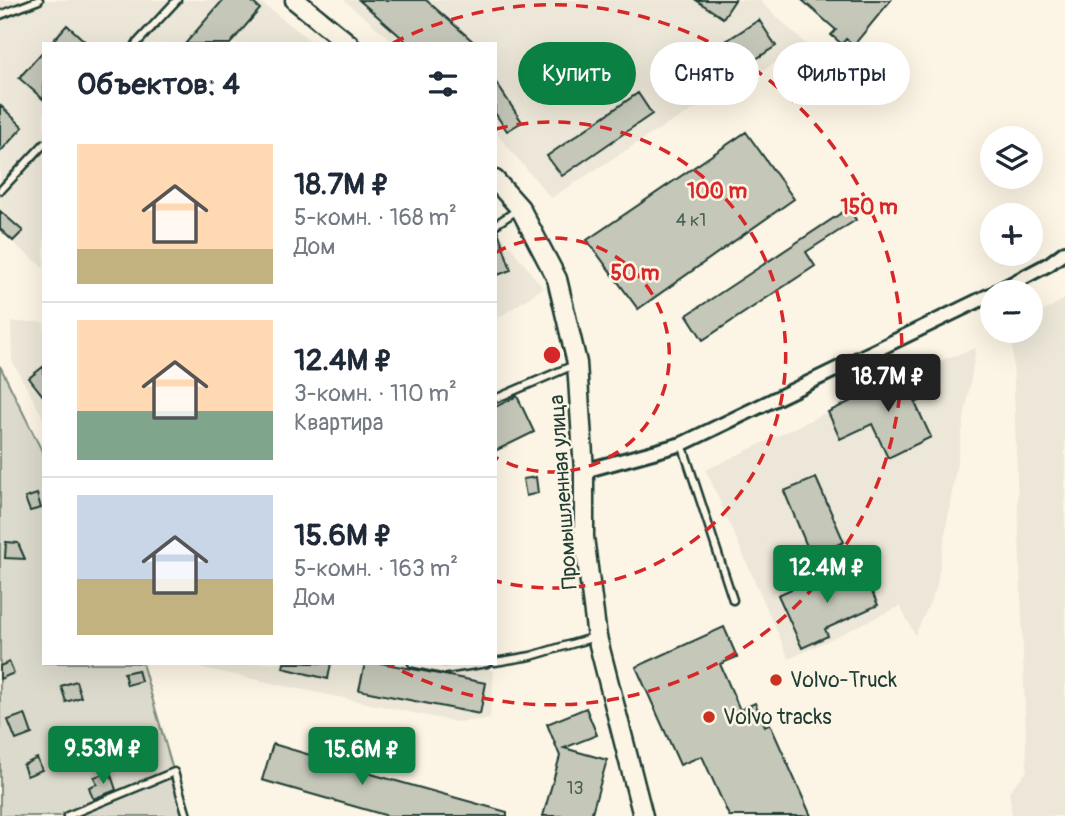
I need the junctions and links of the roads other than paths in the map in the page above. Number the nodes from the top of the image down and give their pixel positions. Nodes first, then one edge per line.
1 (39, 0) edge
2 (162, 0) edge
3 (177, 0) edge
4 (295, 0) edge
5 (170, 7) junction
6 (0, 15) edge
7 (138, 42) edge
8 (347, 42) edge
9 (42, 146) edge
10 (497, 182) edge
11 (1, 190) edge
12 (520, 208) junction
13 (497, 224) edge
14 (1065, 252) edge
15 (1019, 280) edge
16 (980, 300) edge
17 (577, 363) junction
18 (497, 398) edge
19 (682, 444) junction
20 (584, 471) junction
21 (733, 600) dead end
22 (597, 636) junction
23 (497, 662) edge
24 (421, 665) edge
25 (475, 665) edge
26 (67, 816) edge
27 (187, 816) edge
28 (643, 816) edge

1 - 6 lane
2 - 5 lane
3 - 5 lane
4 - 8 main road
5 - 7 lane
9 - 11 lane
10 - 12 main road, Промышленная улица
12 - 13 lane
12 - 17 main road, Промышленная улица
14 - 15 street
16 - 19 street
17 - 18 lane
17 - 20 main road, Промышленная улица
19 - 20 street
19 - 21 lane
20 - 22 main road, Промышленная улица
22 - 23 lane
22 - 28 main road, Промышленная улица
24 - 25 lane
26 - 27 lane

